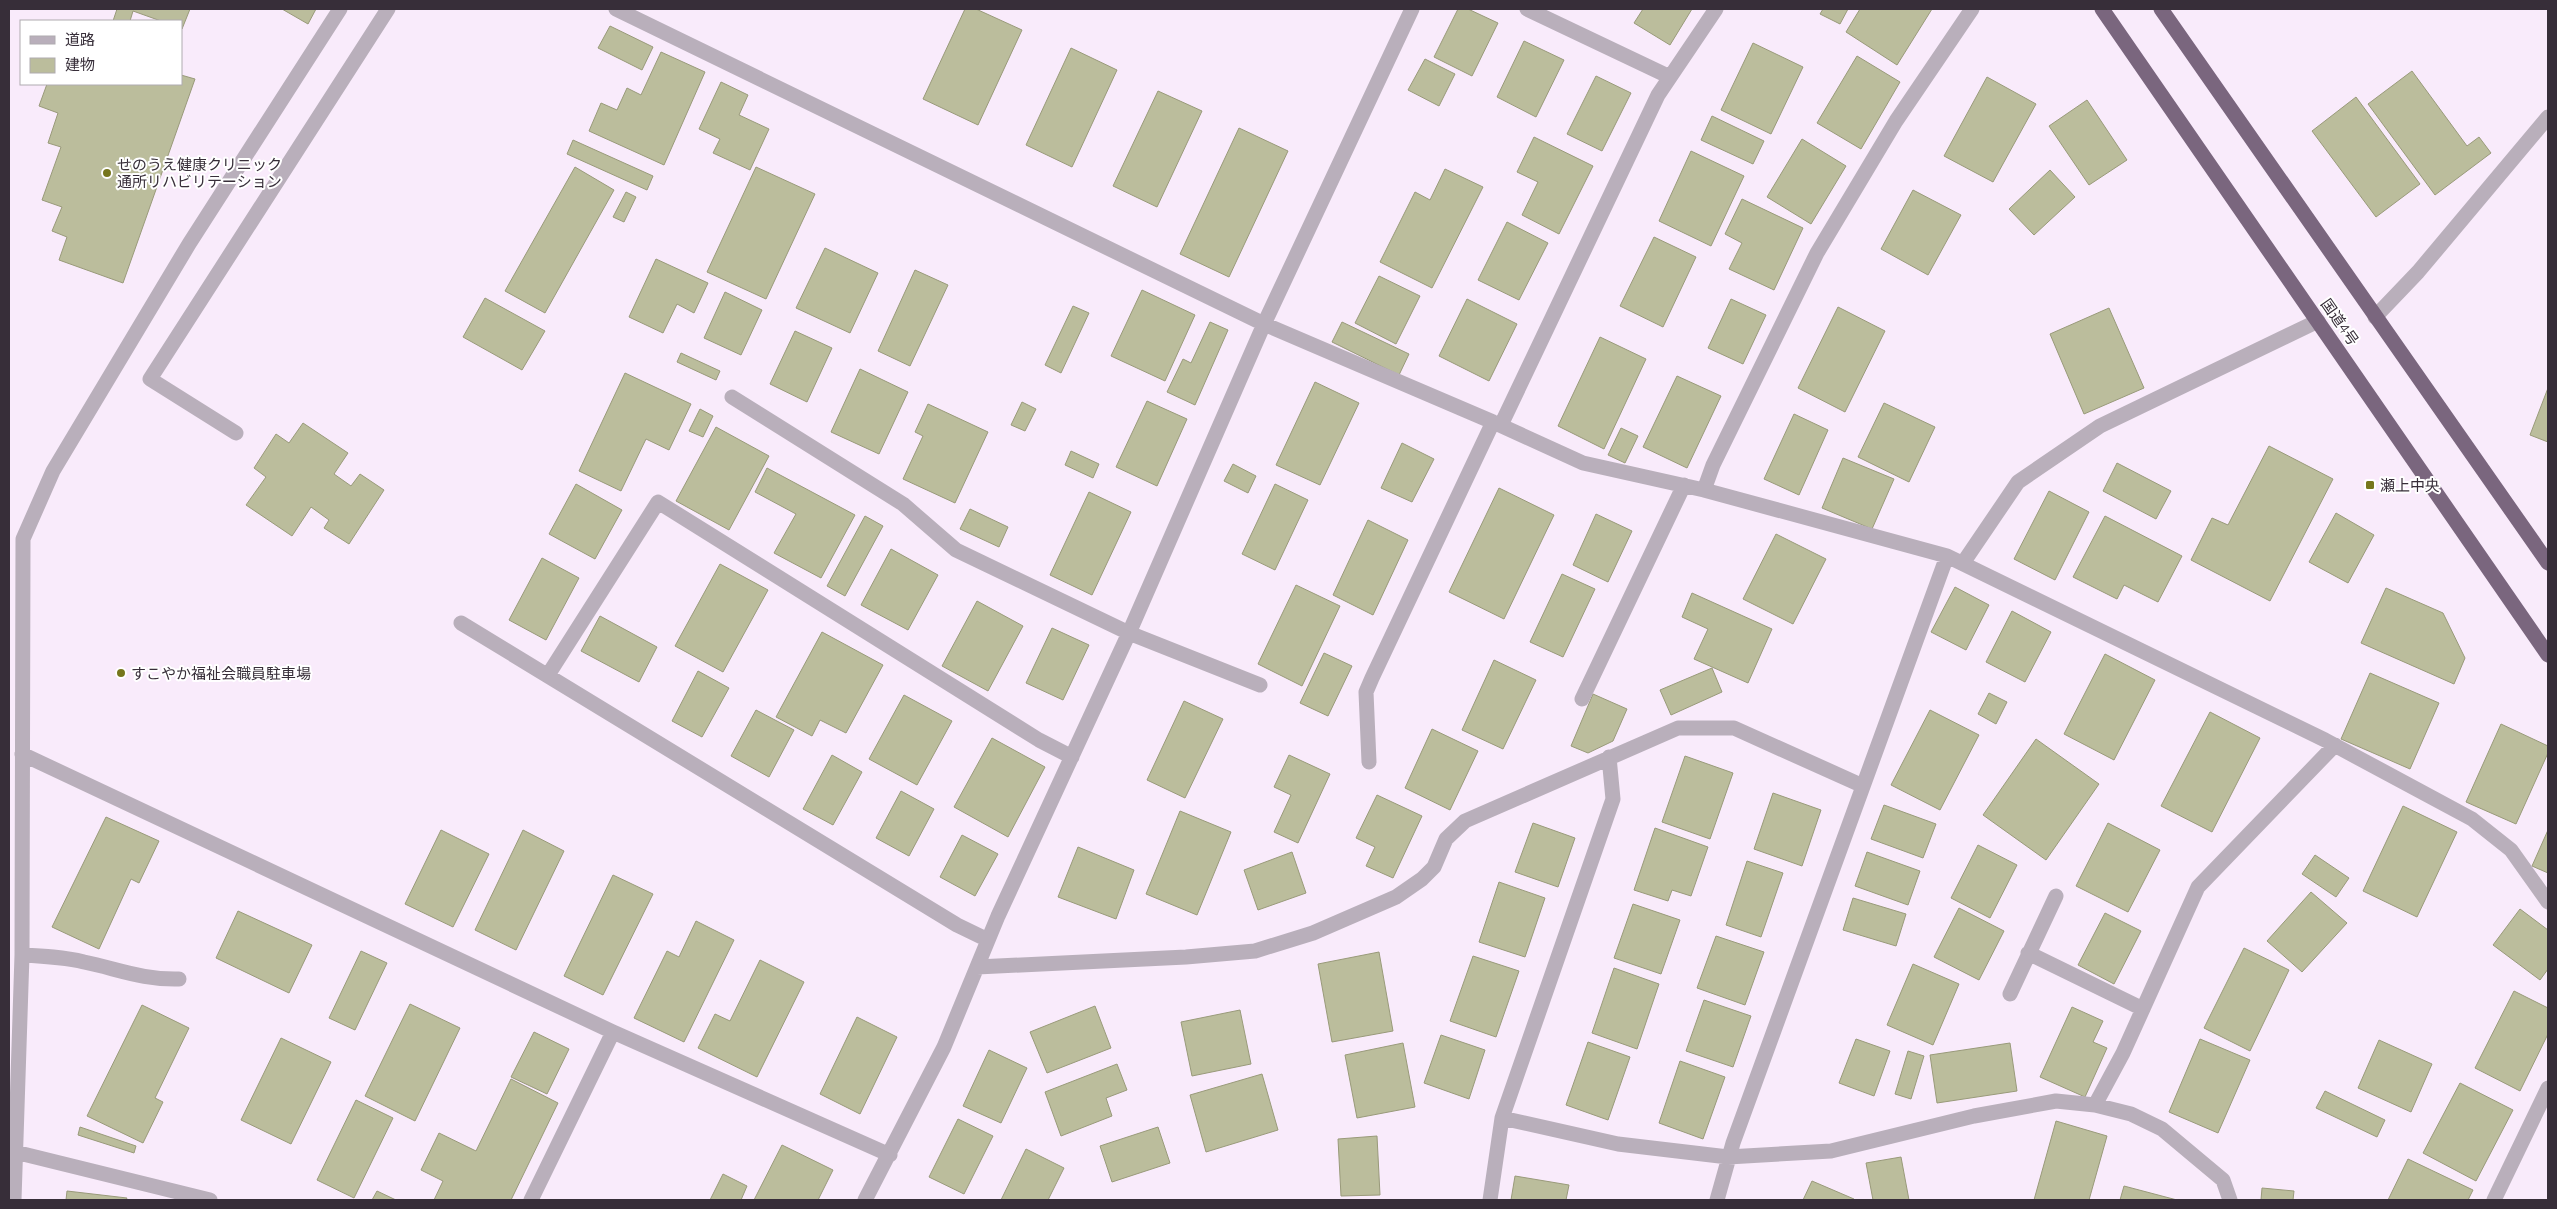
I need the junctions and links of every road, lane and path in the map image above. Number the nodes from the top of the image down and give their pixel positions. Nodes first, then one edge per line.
1 (340, 9) edge
2 (388, 9) edge
3 (616, 9) edge
4 (1412, 9) edge
5 (1527, 9) edge
6 (1716, 9) edge
7 (1972, 9) edge
8 (2102, 9) edge
9 (2161, 9) edge
10 (1670, 77) junction
11 (2548, 117) edge
12 (2375, 317) junction
13 (2318, 321) junction
14 (1264, 324) junction
15 (732, 397) dead end
16 (1497, 423) junction
17 (236, 433) dead end
18 (1684, 485) junction
19 (1704, 490) junction
20 (1947, 556) junction
21 (1963, 563) junction
22 (2548, 563) edge
23 (460, 623) dead end
24 (1129, 633) junction
25 (2548, 655) edge
26 (548, 675) junction
27 (1260, 686) dead end
28 (1582, 699) dead end
29 (2335, 745) junction
30 (22, 754) junction
31 (1072, 757) junction
32 (1609, 758) junction
33 (1369, 762) dead end
34 (1863, 786) junction
35 (2056, 896) dead end
36 (2548, 902) edge
37 (988, 940) junction
38 (2028, 953) junction
39 (22, 955) junction
40 (977, 966) junction
41 (179, 979) dead end
42 (2010, 994) dead end
43 (2143, 1009) junction
44 (613, 1032) junction
45 (2548, 1088) edge
46 (2095, 1105) junction
47 (1502, 1118) junction
48 (15, 1152) junction
49 (890, 1155) junction
50 (1728, 1157) junction
51 (14, 1200) edge
52 (210, 1200) edge
53 (531, 1200) edge
54 (865, 1200) edge
55 (1490, 1200) edge
56 (1716, 1200) edge
57 (2230, 1200) edge
58 (2494, 1200) edge

1 - 30 street
2 - 17 street
3 - 14 street
4 - 14 street
5 - 10 street
6 - 10 street
7 - 19 street
8 - 13 highway, 国道4号
9 - 12 highway
10 - 16 street
11 - 12 street
12 - 22 highway
13 - 21 street
13 - 25 highway, 国道4号
14 - 16 street
14 - 24 street
15 - 24 street
16 - 18 street
16 - 33 street
18 - 19 street
18 - 28 street
19 - 20 street
20 - 21 street
20 - 34 street
21 - 29 street
23 - 26 street
24 - 27 street
24 - 31 street
26 - 31 street
26 - 37 street
29 - 36 street
29 - 43 street
30 - 39 street
30 - 44 street
31 - 37 street
32 - 34 street
32 - 40 street
32 - 47 street
34 - 50 street
35 - 38 street
37 - 40 street
38 - 42 street
38 - 43 street
39 - 41 street
39 - 48 street
40 - 49 street
43 - 46 street
44 - 49 street
44 - 53 street
45 - 58 street
46 - 50 street
46 - 57 street
47 - 50 street
47 - 55 street
48 - 51 street
48 - 52 street
49 - 54 street
50 - 56 street

